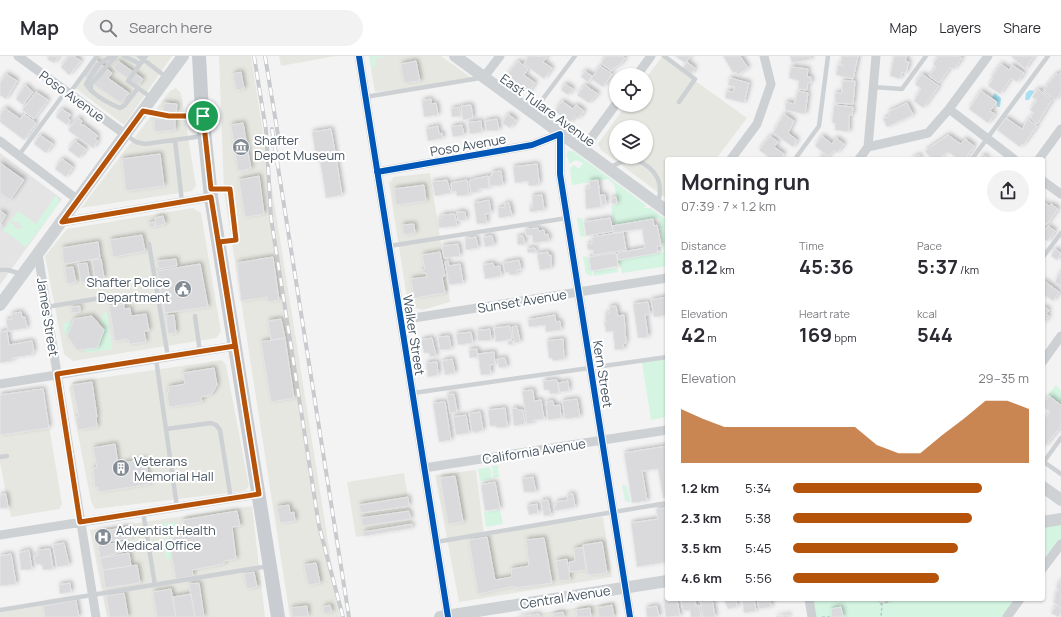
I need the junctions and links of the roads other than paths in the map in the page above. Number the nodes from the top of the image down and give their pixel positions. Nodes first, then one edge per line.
1 (18, 56) edge
2 (97, 56) edge
3 (111, 56) edge
4 (116, 56) edge
5 (124, 56) edge
6 (139, 56) edge
7 (183, 56) edge
8 (199, 56) edge
9 (359, 56) edge
10 (455, 56) edge
11 (500, 56) edge
12 (575, 56) edge
13 (651, 56) edge
14 (664, 56) edge
15 (764, 56) edge
16 (828, 56) edge
17 (876, 56) edge
18 (926, 56) edge
19 (988, 56) edge
20 (1048, 56) edge
21 (143, 60) edge
22 (642, 68) edge
23 (484, 77) junction
24 (167, 78) junction
25 (873, 87) junction
26 (138, 88) junction
27 (91, 91) junction
28 (67, 92) junction
29 (365, 97) junction
30 (152, 99) junction
31 (679, 102) dead end
32 (949, 109) junction
33 (143, 111) junction
34 (610, 112) edge
35 (532, 113) junction
36 (203, 116) junction
37 (1061, 129) edge
38 (560, 134) junction
39 (126, 135) junction
40 (205, 136) junction
41 (987, 138) junction
42 (175, 140) junction
43 (0, 141) edge
44 (868, 147) junction
45 (583, 149) junction
46 (19, 155) junction
47 (732, 157) edge
48 (796, 157) edge
49 (860, 157) edge
50 (973, 157) edge
51 (1011, 157) edge
52 (1040, 157) edge
53 (609, 168) junction
54 (377, 172) junction
55 (1045, 182) edge
56 (211, 193) junction
57 (1061, 194) edge
58 (78, 200) junction
59 (182, 202) junction
60 (662, 208) edge
61 (567, 218) junction
62 (62, 222) junction
63 (1061, 233) edge
64 (219, 242) junction
65 (149, 244) dead end
66 (389, 246) junction
67 (38, 254) junction
68 (1045, 254) edge
69 (0, 270) edge
70 (23, 275) junction
71 (665, 278) edge
72 (578, 292) junction
73 (101, 298) dead end
74 (0, 305) edge
75 (46, 307) junction
76 (196, 316) dead end
77 (401, 320) junction
78 (1061, 336) edge
79 (235, 346) junction
80 (200, 352) junction
81 (168, 357) junction
82 (665, 357) edge
83 (1045, 358) edge
84 (156, 359) junction
85 (590, 368) junction
86 (57, 374) junction
87 (0, 384) edge
88 (413, 393) junction
89 (166, 429) junction
90 (665, 430) edge
91 (1061, 438) edge
92 (602, 440) junction
93 (7, 456) dead end
94 (0, 457) edge
95 (1045, 460) edge
96 (1045, 464) edge
97 (424, 468) junction
98 (1061, 474) edge
99 (1045, 488) edge
100 (259, 494) junction
101 (231, 499) junction
102 (1061, 500) edge
103 (665, 503) edge
104 (178, 507) junction
105 (613, 511) junction
106 (143, 512) junction
107 (1061, 519) edge
108 (80, 522) junction
109 (1045, 522) edge
110 (0, 535) edge
111 (436, 542) junction
112 (1061, 544) edge
113 (1045, 565) edge
114 (270, 566) junction
115 (665, 581) edge
116 (156, 585) junction
117 (625, 588) junction
118 (92, 596) junction
119 (809, 601) edge
120 (1019, 601) edge
121 (0, 610) edge
122 (96, 617) edge
123 (278, 617) edge
124 (445, 617) edge
125 (630, 617) edge
126 (812, 617) edge
127 (1007, 617) edge

1 - 28 street, Poso Avenue
2 - 28 lane
3 - 27 lane
4 - 27 lane
5 - 21 lane
6 - 21 lane
7 - 24 street
8 - 36 main road
9 - 29 street, Walker Street
10 - 23 street, East Tulare Avenue
11 - 23 street
12 - 35 lane
13 - 22 street
14 - 31 lane
15 - 47 street
16 - 48 lane
17 - 25 street
18 - 25 lane
19 - 32 street
20 - 41 lane
21 - 24 lane
21 - 26 lane
23 - 29 lane
23 - 35 street, East Tulare Avenue
24 - 30 street
25 - 44 street
26 - 27 lane
26 - 30 lane
28 - 39 street, Poso Avenue
28 - 46 lane
29 - 54 street, Walker Street
30 - 33 street
32 - 41 street
32 - 44 street
33 - 36 lane
33 - 39 street
34 - 45 street
35 - 38 street, East Tulare Avenue
36 - 40 main road
37 - 52 street
38 - 45 street, East Tulare Avenue
38 - 54 street, Poso Avenue
38 - 61 street, Kern Street
39 - 42 lane
39 - 58 street
40 - 42 lane
40 - 56 main road
41 - 50 lane
41 - 51 street
42 - 59 lane
43 - 46 street
44 - 49 street
45 - 53 street, East Tulare Avenue
46 - 58 street
53 - 60 street, East Tulare Avenue
53 - 60 lane
54 - 66 street, Walker Street
55 - 57 street
56 - 59 street
56 - 64 main road
56 - 64 lane
58 - 62 street
59 - 62 street
61 - 66 lane
61 - 72 street, Kern Street
62 - 67 street
63 - 68 lane
64 - 79 main road
65 - 81 lane
66 - 77 street, Walker Street
67 - 70 street
67 - 75 street, James Street
69 - 70 lane
70 - 74 street
71 - 72 street, Sunset Avenue
72 - 77 street, Sunset Avenue
72 - 85 street, Kern Street
73 - 75 lane
75 - 86 street, James Street
76 - 80 lane
77 - 88 street, Walker Street
78 - 83 street
79 - 80 street
79 - 100 main road
80 - 81 street
81 - 84 street
82 - 85 lane
84 - 86 street
84 - 89 lane
85 - 88 lane
85 - 92 street, Kern Street
86 - 87 street
86 - 108 street, James Street
88 - 97 street, Walker Street
89 - 101 lane
89 - 104 lane
90 - 92 street, California Avenue
91 - 95 lane
92 - 97 street, California Avenue
92 - 105 street, Kern Street
93 - 94 lane
96 - 98 lane
97 - 111 street, Walker Street
99 - 102 street
100 - 101 street
100 - 114 main road
101 - 104 street
103 - 105 lane
104 - 106 street
105 - 111 lane
105 - 117 street, Kern Street
106 - 108 street
106 - 116 lane
107 - 109 street
108 - 110 street
108 - 118 street, James Street
111 - 124 street, Walker Street
112 - 113 street
114 - 116 lane
114 - 123 main road
115 - 117 street, Central Avenue
116 - 118 lane
117 - 124 street, Central Avenue
117 - 125 street, Kern Street
118 - 121 lane
118 - 122 street, James Street
119 - 126 street
120 - 127 street

